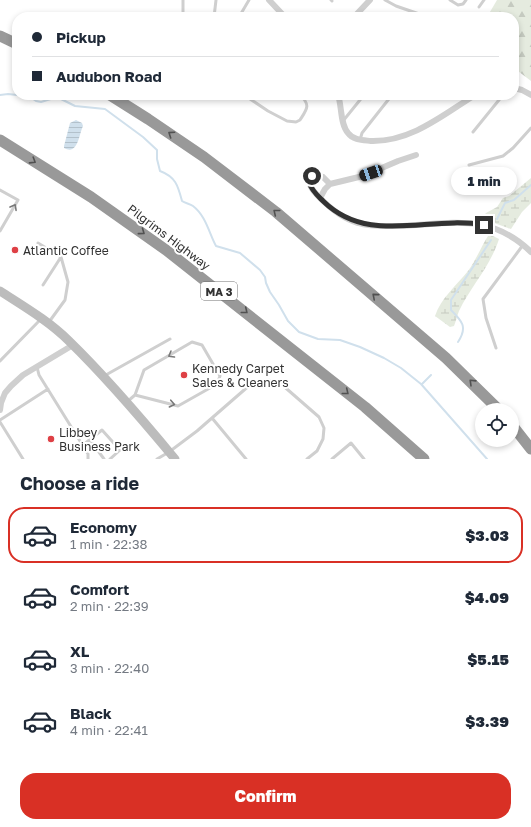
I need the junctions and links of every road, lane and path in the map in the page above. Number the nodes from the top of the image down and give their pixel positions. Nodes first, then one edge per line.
1 (183, 0) edge
2 (216, 0) edge
3 (249, 0) edge
4 (269, 0) edge
5 (370, 0) edge
6 (385, 0) edge
7 (450, 0) edge
8 (466, 0) edge
9 (484, 0) edge
10 (479, 7) dead end
11 (183, 12) edge
12 (215, 12) edge
13 (242, 12) edge
14 (278, 12) edge
15 (359, 12) edge
16 (413, 12) edge
17 (0, 36) edge
18 (12, 42) edge
19 (519, 90) edge
20 (531, 95) edge
21 (118, 100) edge
22 (252, 100) edge
23 (304, 100) edge
24 (339, 100) edge
25 (360, 100) edge
26 (388, 100) edge
27 (468, 100) edge
28 (499, 100) edge
29 (343, 121) junction
30 (531, 128) edge
31 (473, 132) dead end
32 (0, 140) edge
33 (360, 140) junction
34 (416, 155) dead end
35 (469, 165) dead end
36 (330, 184) junction
37 (0, 190) edge
38 (320, 198) junction
39 (0, 231) edge
40 (38, 243) dead end
41 (522, 245) junction
42 (531, 252) edge
43 (61, 257) junction
44 (43, 286) dead end
45 (1, 293) edge
46 (45, 321) junction
47 (170, 340) dead end
48 (73, 345) junction
49 (496, 348) dead end
50 (0, 361) edge
51 (37, 367) junction
52 (104, 376) junction
53 (48, 390) junction
54 (131, 398) junction
55 (492, 403) edge
56 (0, 410) edge
57 (212, 418) junction
58 (0, 421) edge
59 (519, 434) edge
60 (90, 440) junction
61 (83, 445) junction
62 (531, 449) edge
63 (172, 456) edge
64 (23, 459) edge
65 (88, 459) edge
66 (104, 459) edge
67 (110, 459) edge
68 (157, 459) edge
69 (246, 459) edge
70 (307, 459) edge
71 (332, 459) edge
72 (364, 459) edge
73 (424, 459) edge

1 - 11 lane
2 - 12 lane
3 - 13 lane
4 - 14 street
5 - 15 street
6 - 16 lane
7 - 8 lane
9 - 10 lane
17 - 18 highway
19 - 20 street
55 -> 21 highway
22 - 23 lane
24 - 29 street
25 - 29 lane
26 - 33 lane
27 - 33 street
28 - 31 lane
29 - 33 street
30 - 35 lane
32 -> 73 highway, Pilgrims Highway / MA 3
34 - 36 street
36 - 38 street
36 - 38 street
39 -> 37 lane
38 - 41 street
40 - 43 lane
41 - 42 street
41 - 49 lane
43 - 44 lane
43 - 46 lane
45 - 46 street
46 - 48 street
46 - 50 lane
47 - 52 lane
48 - 51 street
48 - 52 street
51 - 53 lane
51 - 56 street
52 - 54 street
53 - 58 lane
53 - 61 lane
54 -> 54 lane
54 - 63 street
57 - 63 lane
57 - 69 lane
57 - 70 lane
58 - 64 lane
59 - 62 highway
60 - 61 lane
60 - 66 lane
60 - 67 lane
61 - 65 lane
63 - 68 lane
71 - 72 lane

